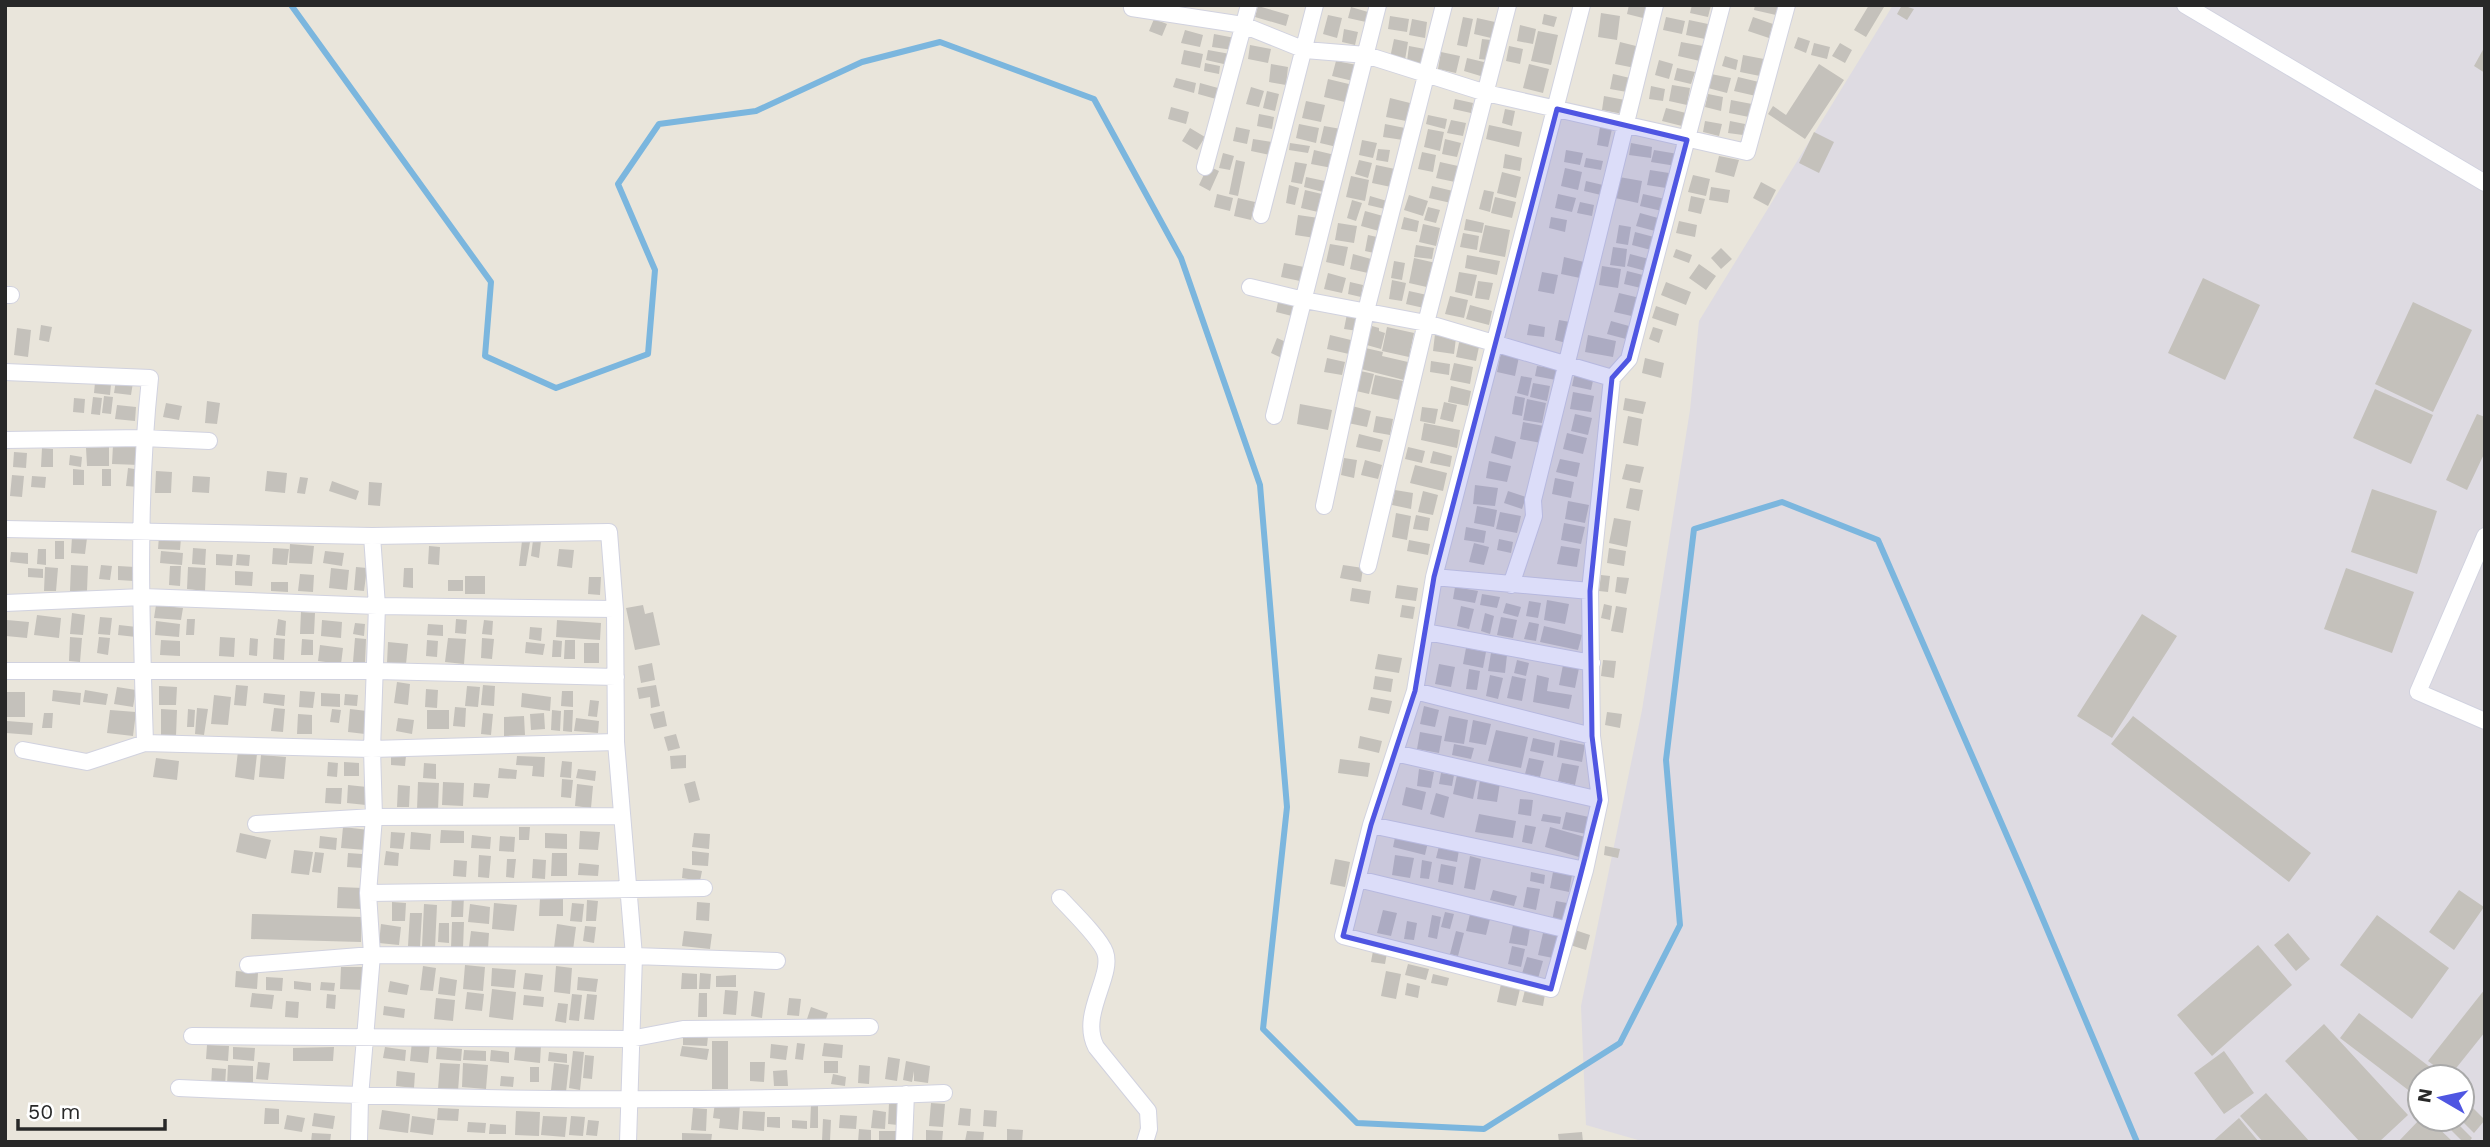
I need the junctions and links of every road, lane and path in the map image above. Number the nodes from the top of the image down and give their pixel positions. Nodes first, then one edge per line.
1 (1249, 5) edge
2 (1315, 5) edge
3 (1378, 5) edge
4 (1444, 5) edge
5 (1508, 5) edge
6 (1583, 5) edge
7 (1655, 5) edge
8 (1722, 5) edge
9 (1787, 5) edge
10 (2185, 5) edge
11 (1132, 8) dead end
12 (1243, 25) junction
13 (1305, 50) junction
14 (1366, 55) junction
15 (1427, 75) junction
16 (1486, 93) junction
17 (1557, 110) junction
18 (1624, 126) junction
19 (1687, 140) junction
20 (1205, 167) dead end
21 (2485, 183) edge
22 (1262, 215) dead end
23 (1250, 286) dead end
24 (1304, 300) junction
25 (1366, 311) junction
26 (1426, 323) junction
27 (1495, 342) junction
28 (1566, 362) junction
29 (5, 372) edge
30 (1612, 377) junction
31 (1274, 416) dead end
32 (144, 438) junction
33 (5, 440) edge
34 (209, 441) dead end
35 (1324, 506) dead end
36 (5, 530) edge
37 (141, 533) junction
38 (372, 536) junction
39 (2485, 537) edge
40 (1368, 566) dead end
41 (1434, 577) junction
42 (1511, 585) junction
43 (1590, 591) junction
44 (143, 597) junction
45 (5, 603) edge
46 (377, 606) junction
47 (615, 609) junction
48 (1426, 632) junction
49 (1592, 663) junction
50 (5, 671) edge
51 (143, 671) junction
52 (377, 671) junction
53 (616, 677) junction
54 (1415, 691) junction
55 (2485, 721) edge
56 (1592, 736) junction
57 (615, 742) junction
58 (145, 743) junction
59 (372, 749) junction
60 (23, 750) dead end
61 (1395, 753) junction
62 (1600, 800) junction
63 (621, 816) junction
64 (374, 817) junction
65 (256, 824) dead end
66 (1371, 825) junction
67 (1585, 870) junction
68 (1358, 879) junction
69 (705, 888) dead end
70 (630, 890) junction
71 (368, 893) junction
72 (1060, 898) dead end
73 (1568, 930) junction
74 (372, 956) junction
75 (634, 956) junction
76 (777, 961) dead end
77 (248, 965) dead end
78 (870, 1027) dead end
79 (192, 1036) dead end
80 (365, 1038) junction
81 (631, 1039) junction
82 (179, 1088) dead end
83 (944, 1093) dead end
84 (906, 1094) junction
85 (360, 1097) junction
86 (630, 1100) junction
87 (359, 1142) edge
88 (628, 1142) edge
89 (904, 1142) edge
90 (1145, 1142) edge

1 - 12 street
2 - 13 street
3 - 14 street
4 - 15 street
5 - 16 street
6 - 17 street
7 - 18 street
8 - 19 street
9 - 19 street
10 - 21 street
11 - 12 street
12 - 13 street
12 - 20 street
13 - 14 street
13 - 22 street
14 - 15 street
14 - 24 street
15 - 16 street
15 - 25 street
16 - 17 street
16 - 26 street
17 - 18 street
17 - 27 street
18 - 19 street
18 - 28 street
19 - 30 street
23 - 24 street
24 - 25 street
24 - 31 street
25 - 26 street
25 - 35 street
26 - 27 street
26 - 40 street
27 - 28 street
27 - 41 street
28 - 30 street
28 - 42 street
29 - 32 street
30 - 43 street
32 - 33 street
32 - 34 street
32 - 37 street
36 - 37 street
37 - 38 street
37 - 44 street
38 - 46 street
38 - 47 street
39 - 55 street
41 - 42 street
41 - 48 street
42 - 43 street
43 - 49 street
44 - 45 street
44 - 46 street
44 - 51 street
46 - 47 street
46 - 52 street
47 - 53 street
48 - 49 street
48 - 54 street
49 - 56 street
50 - 51 street
51 - 52 street
51 - 58 street
52 - 53 street
52 - 59 street
53 - 57 street
54 - 56 street
54 - 61 street
56 - 62 street
57 - 59 street
57 - 63 street
58 - 59 street
58 - 60 street
59 - 64 street
61 - 62 street
61 - 66 street
62 - 67 street
63 - 64 street
63 - 70 street
64 - 65 street
64 - 71 street
66 - 67 street
66 - 68 street
67 - 73 street
68 - 73 street
68 - 73 street
69 - 70 street
70 - 71 street
70 - 75 street
71 - 74 street
72 - 90 street
74 - 75 street
74 - 77 street
74 - 80 street
75 - 76 street
75 - 81 street
78 - 81 street
79 - 80 street
80 - 81 street
80 - 85 street
81 - 86 street
82 - 85 street
83 - 84 street
84 - 86 street
84 - 89 street
85 - 86 street
85 - 87 street
86 - 88 street

